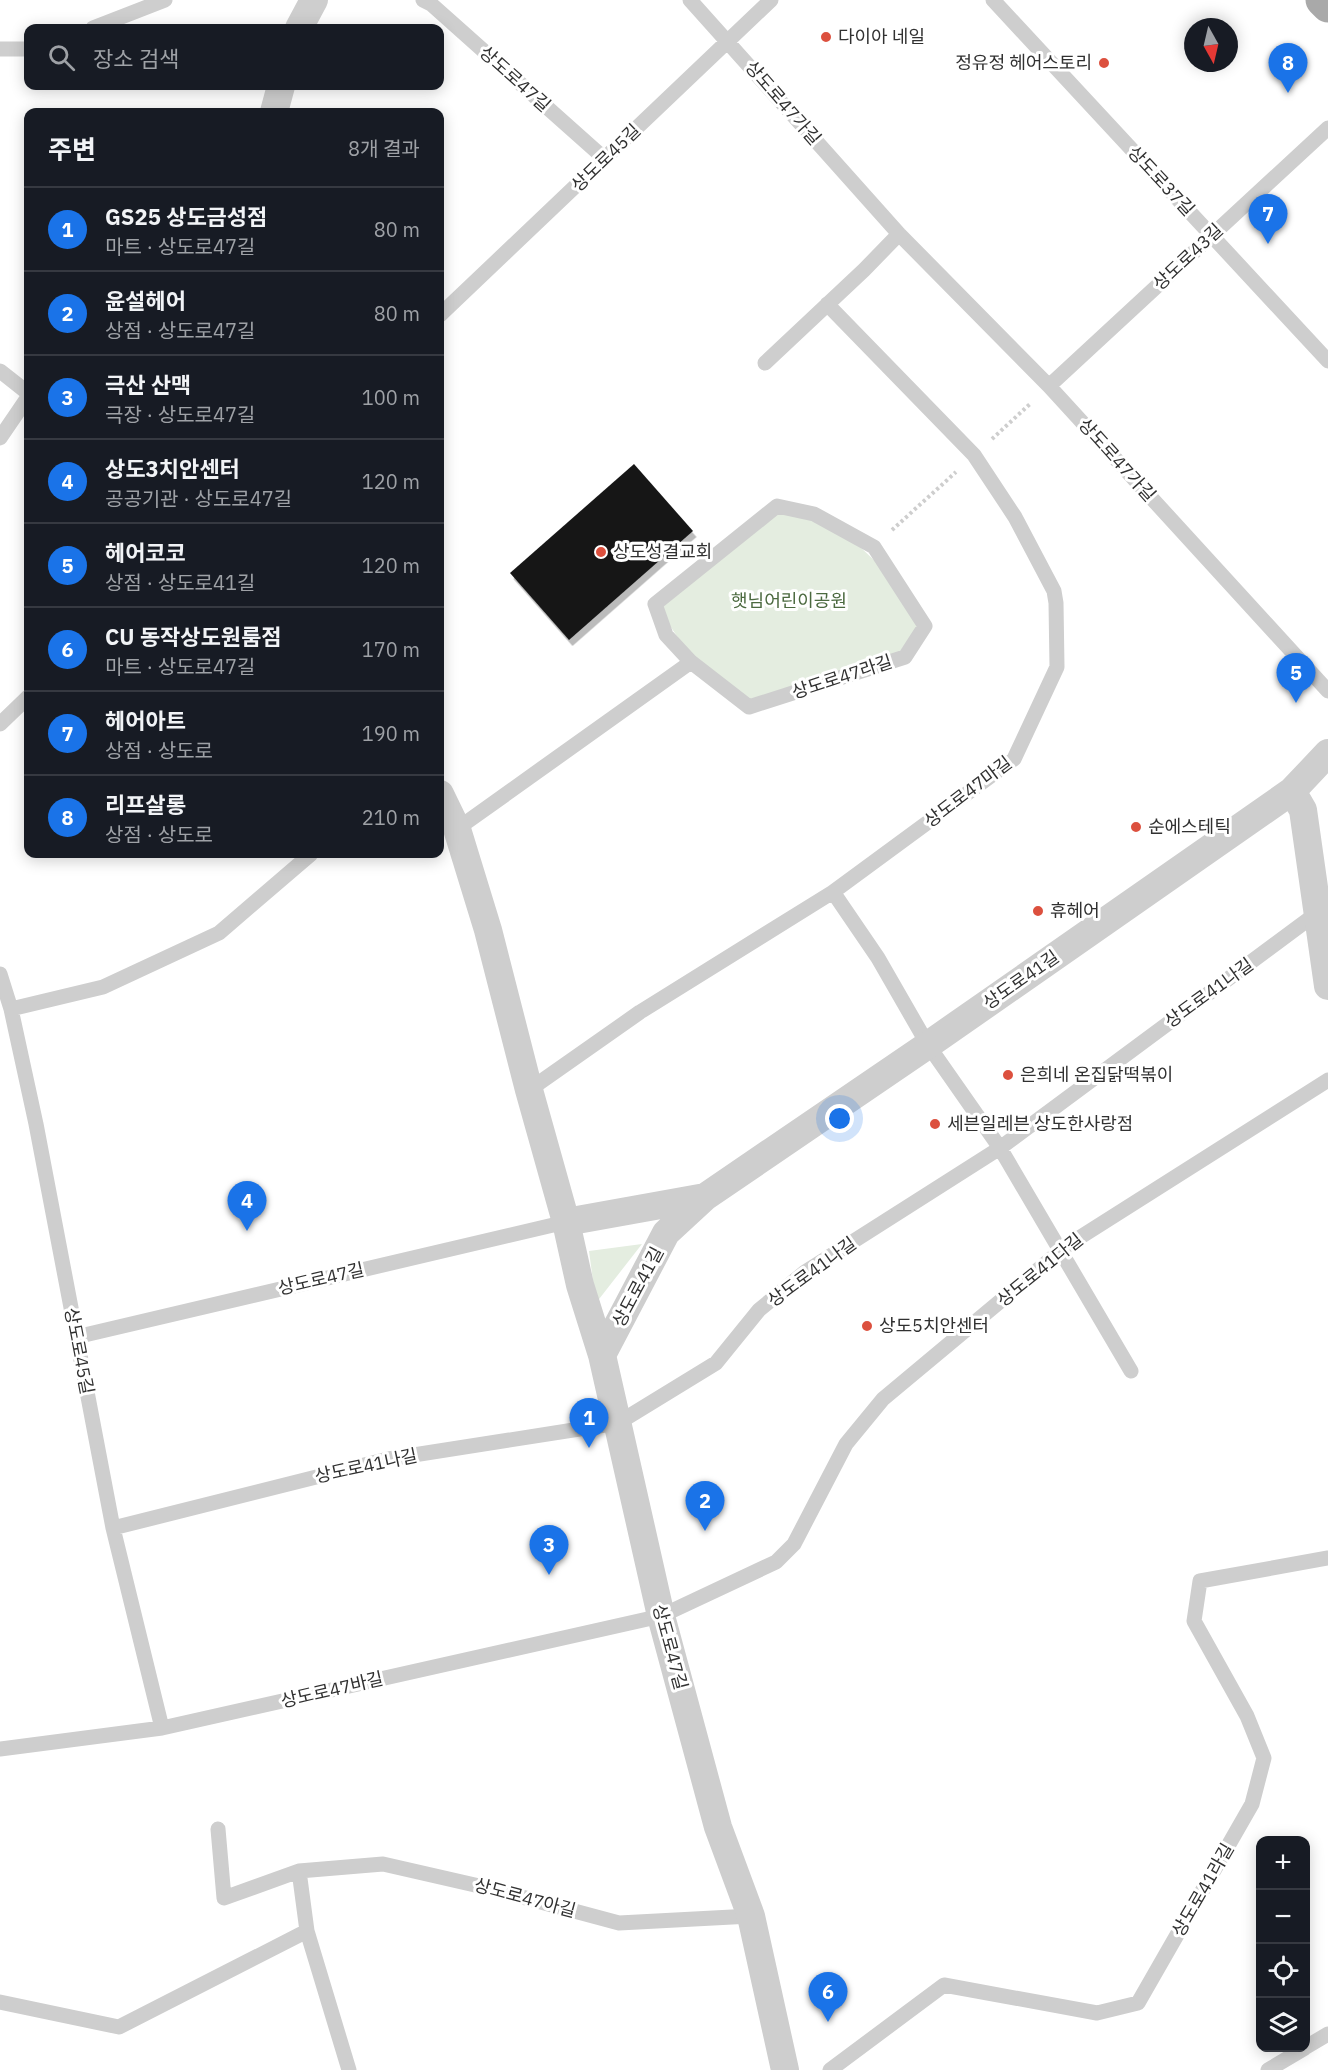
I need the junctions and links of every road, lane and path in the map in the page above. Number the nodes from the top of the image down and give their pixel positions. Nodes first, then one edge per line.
1 (165, 0) edge
2 (314, 0) edge
3 (423, 0) edge
4 (690, 0) edge
5 (771, 0) edge
6 (993, 0) edge
7 (1322, 0) edge
8 (1328, 6) edge
9 (103, 24) edge
10 (301, 24) edge
11 (727, 40) junction
12 (0, 49) edge
13 (24, 49) edge
14 (280, 90) edge
15 (275, 108) edge
16 (1328, 128) edge
17 (605, 159) junction
18 (899, 234) junction
19 (1211, 235) junction
20 (827, 304) junction
21 (444, 311) edge
22 (1328, 361) edge
23 (765, 363) dead end
24 (0, 371) edge
25 (1049, 386) junction
26 (24, 392) edge
27 (24, 401) edge
28 (0, 438) edge
29 (691, 662) junction
30 (1328, 691) edge
31 (24, 701) edge
32 (0, 724) edge
33 (1328, 753) edge
34 (1292, 791) junction
35 (444, 802) edge
36 (457, 829) junction
37 (306, 858) edge
38 (832, 892) junction
39 (1317, 913) junction
40 (0, 974) edge
41 (1328, 986) edge
42 (11, 1009) junction
43 (928, 1045) junction
44 (1328, 1080) edge
45 (529, 1090) junction
46 (1000, 1148) junction
47 (705, 1197) junction
48 (566, 1221) junction
49 (1060, 1250) junction
50 (76, 1337) junction
51 (602, 1355) junction
52 (1131, 1371) dead end
53 (618, 1423) junction
54 (113, 1527) junction
55 (1328, 1558) edge
56 (661, 1616) junction
57 (162, 1728) junction
58 (0, 1749) edge
59 (218, 1829) dead end
60 (299, 1871) junction
61 (751, 1916) junction
62 (307, 1930) junction
63 (0, 2002) edge
64 (1328, 2034) edge
65 (1310, 2044) edge
66 (1297, 2052) edge
67 (349, 2070) edge
68 (785, 2070) edge
69 (830, 2070) edge
70 (1268, 2070) edge

1 - 9 lane
2 - 10 street
3 - 17 lane, 상도로47길
4 - 11 lane, 상도로47가길
5 - 11 lane, 상도로45길
6 - 19 lane, 상도로37길
7 - 8 main road
11 - 17 lane, 상도로45길
11 - 18 lane, 상도로47가길
12 - 13 lane
14 - 15 street
16 - 19 lane, 상도로43길
17 - 21 lane, 상도로45길
18 - 20 lane
18 - 25 lane, 상도로47가길
19 - 22 lane, 상도로37길
19 - 25 lane, 상도로43길
20 - 23 lane
20 - 38 lane, 상도로47마길
24 - 26 lane
25 - 30 lane, 상도로47가길
27 - 28 lane
29 - 29 lane, 상도로47라길
29 - 36 lane
31 - 32 lane
33 - 34 street, 상도로41길
34 - 39 street
34 - 43 street, 상도로41길
35 - 36 street, 상도로47길
36 - 45 street, 상도로47길
37 - 42 lane
38 - 43 lane
38 - 45 lane, 상도로47마길
39 - 41 street
39 - 46 lane, 상도로41나길
40 - 42 lane, 상도로45길
42 - 50 lane, 상도로45길
43 - 46 lane
43 - 47 street, 상도로41길
44 - 49 lane, 상도로41다길
45 - 48 street, 상도로47길
46 - 49 lane
46 - 53 lane, 상도로41나길
47 - 48 street, 상도로41길
47 - 51 street, 상도로41길
48 - 50 lane, 상도로47길
48 - 51 street, 상도로47길
49 - 52 lane
49 - 56 lane, 상도로41다길
50 - 54 lane, 상도로45길
51 - 53 street, 상도로47길
53 - 54 lane, 상도로41나길
53 - 56 street, 상도로47길
54 - 57 lane, 상도로45길
55 - 69 lane, 상도로41라길
56 - 57 lane, 상도로47바길
56 - 61 street, 상도로47길
57 - 58 lane, 상도로47바길
59 - 60 lane, 상도로47아길
60 - 61 lane, 상도로47아길
60 - 62 lane
61 - 68 street, 상도로47길
62 - 63 lane
62 - 67 lane
64 - 65 lane
66 - 70 lane

